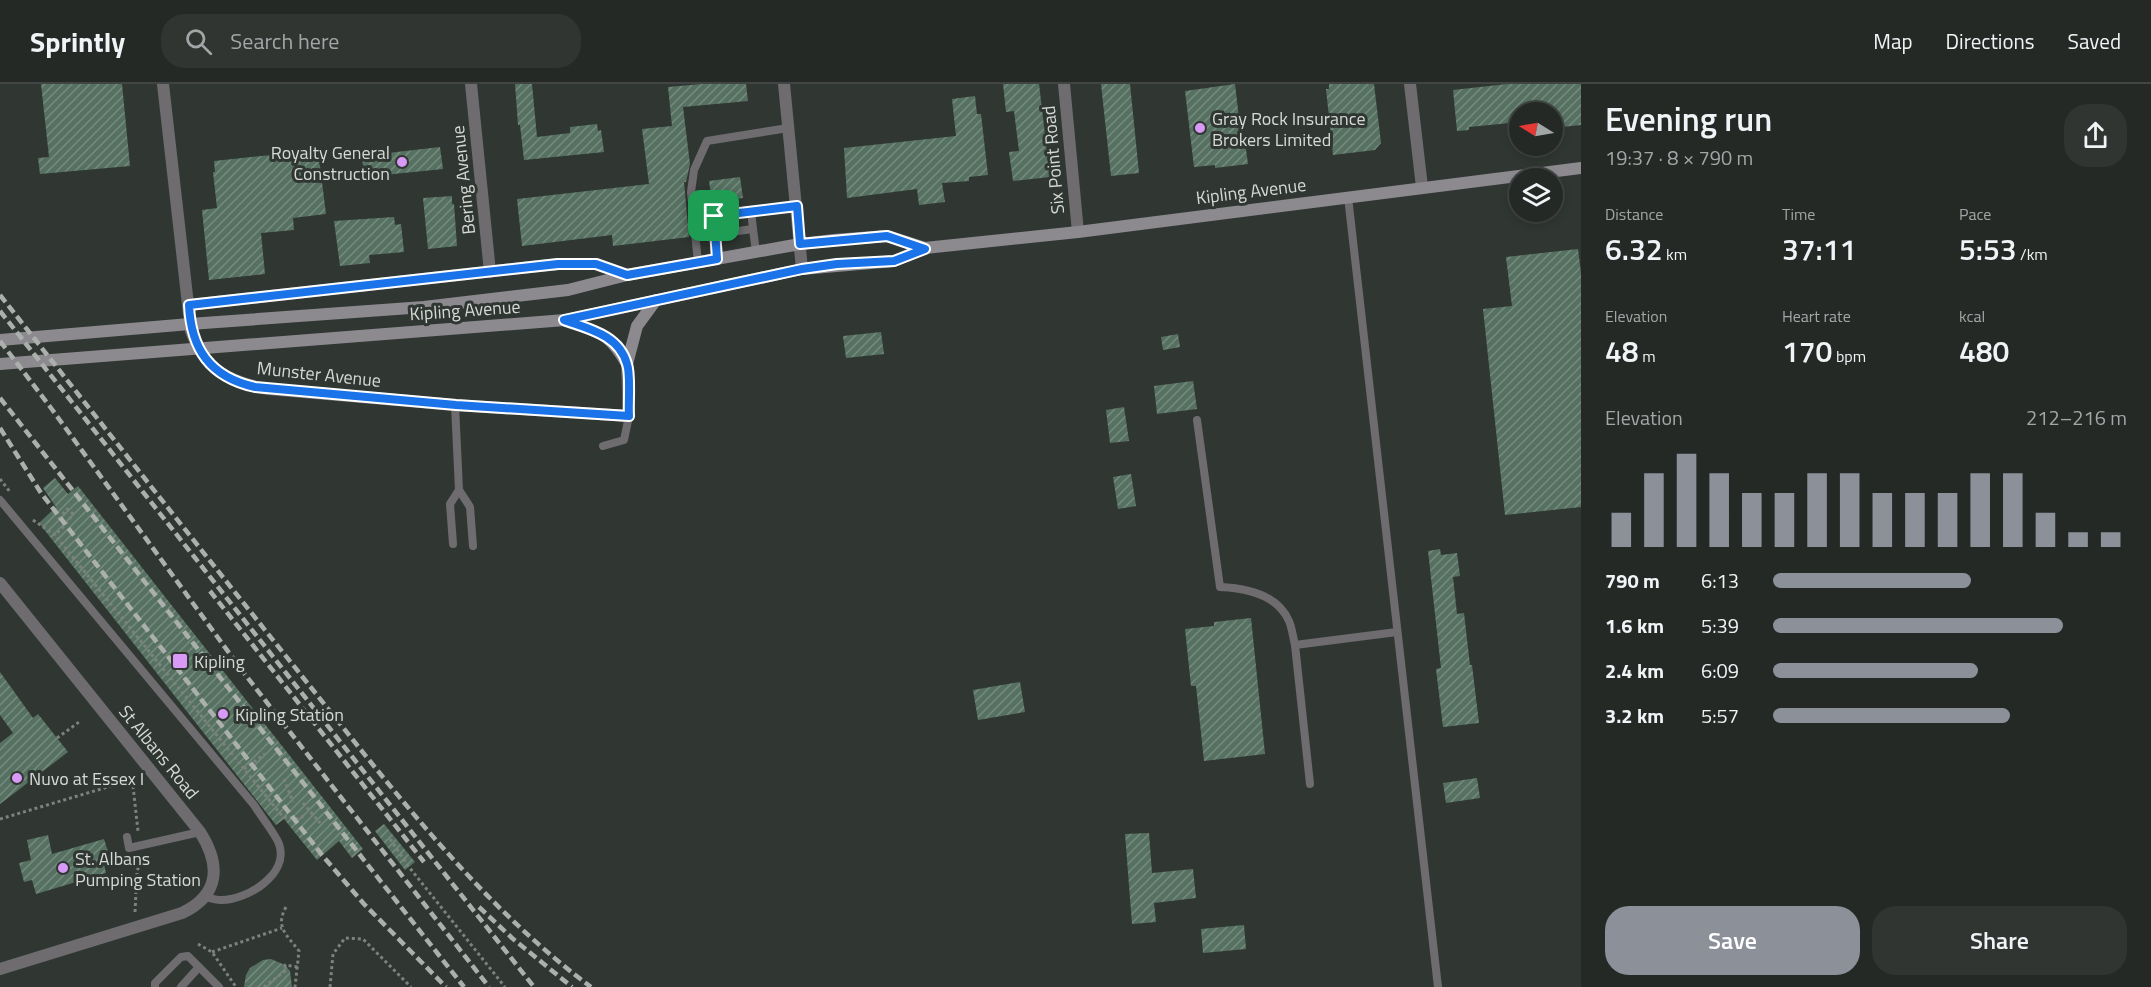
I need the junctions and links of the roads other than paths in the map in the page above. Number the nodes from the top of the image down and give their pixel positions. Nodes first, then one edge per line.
1 (163, 84) edge
2 (471, 84) edge
3 (784, 84) edge
4 (1064, 84) edge
5 (1410, 84) edge
6 (789, 128) junction
7 (1581, 168) edge
8 (1422, 187) junction
9 (1348, 197) junction
10 (797, 206) junction
11 (751, 212) junction
12 (753, 229) junction
13 (1078, 232) junction
14 (715, 234) junction
15 (800, 244) junction
16 (925, 249) junction
17 (756, 252) junction
18 (717, 259) junction
19 (698, 263) junction
20 (802, 269) junction
21 (490, 272) junction
22 (627, 275) junction
23 (656, 300) junction
24 (189, 305) junction
25 (564, 320) junction
26 (0, 340) edge
27 (0, 364) edge
28 (627, 364) junction
29 (456, 405) junction
30 (629, 416) junction
31 (1197, 420) dead end
32 (603, 446) dead end
33 (459, 490) junction
34 (0, 500) edge
35 (453, 544) dead end
36 (472, 546) dead end
37 (0, 583) edge
38 (1397, 632) junction
39 (1295, 645) junction
40 (1310, 784) dead end
41 (200, 832) junction
42 (127, 837) dead end
43 (206, 897) junction
44 (199, 967) junction
45 (0, 969) edge
46 (155, 987) edge
47 (181, 987) edge
48 (219, 987) edge
49 (1438, 987) edge

1 - 24 street, Munster Avenue
2 - 21 street, Bering Avenue
3 - 6 street
4 - 13 street, Six Point Road
5 - 8 street
6 - 10 street
6 - 19 lane
7 - 8 main road, Kipling Avenue
8 - 9 main road, Kipling Avenue
9 - 13 main road, Kipling Avenue
9 - 38 lane
10 - 11 lane
10 - 15 street
11 - 12 lane
11 - 14 lane
12 - 14 lane
12 - 17 lane
13 - 16 main road, Kipling Avenue
14 - 18 lane
15 - 16 main road, Kipling Avenue
15 - 17 main road, Kipling Avenue
15 - 20 street
16 - 20 main road, Kipling Avenue
17 - 18 main road, Kipling Avenue
18 - 19 main road, Kipling Avenue
19 - 22 main road, Kipling Avenue
20 - 23 main road, Kipling Avenue
21 - 22 street, Kipling Avenue
21 - 24 street, Kipling Avenue
22 - 26 main road, Kipling Avenue
23 - 25 main road, Kipling Avenue
23 - 28 main road
24 - 29 street, Munster Avenue
25 - 27 main road, Kipling Avenue
25 - 28 main road
28 - 30 street
29 - 30 street, Munster Avenue
29 - 33 lane
30 - 32 lane
31 - 39 lane
33 - 35 lane
33 - 36 lane
34 - 43 lane
37 - 41 street, St Albans Road
38 - 39 lane
38 - 49 lane
39 - 40 lane
41 - 42 lane
41 - 43 street, St Albans Road
43 - 45 street
44 - 46 lane
44 - 47 lane
44 - 48 lane

